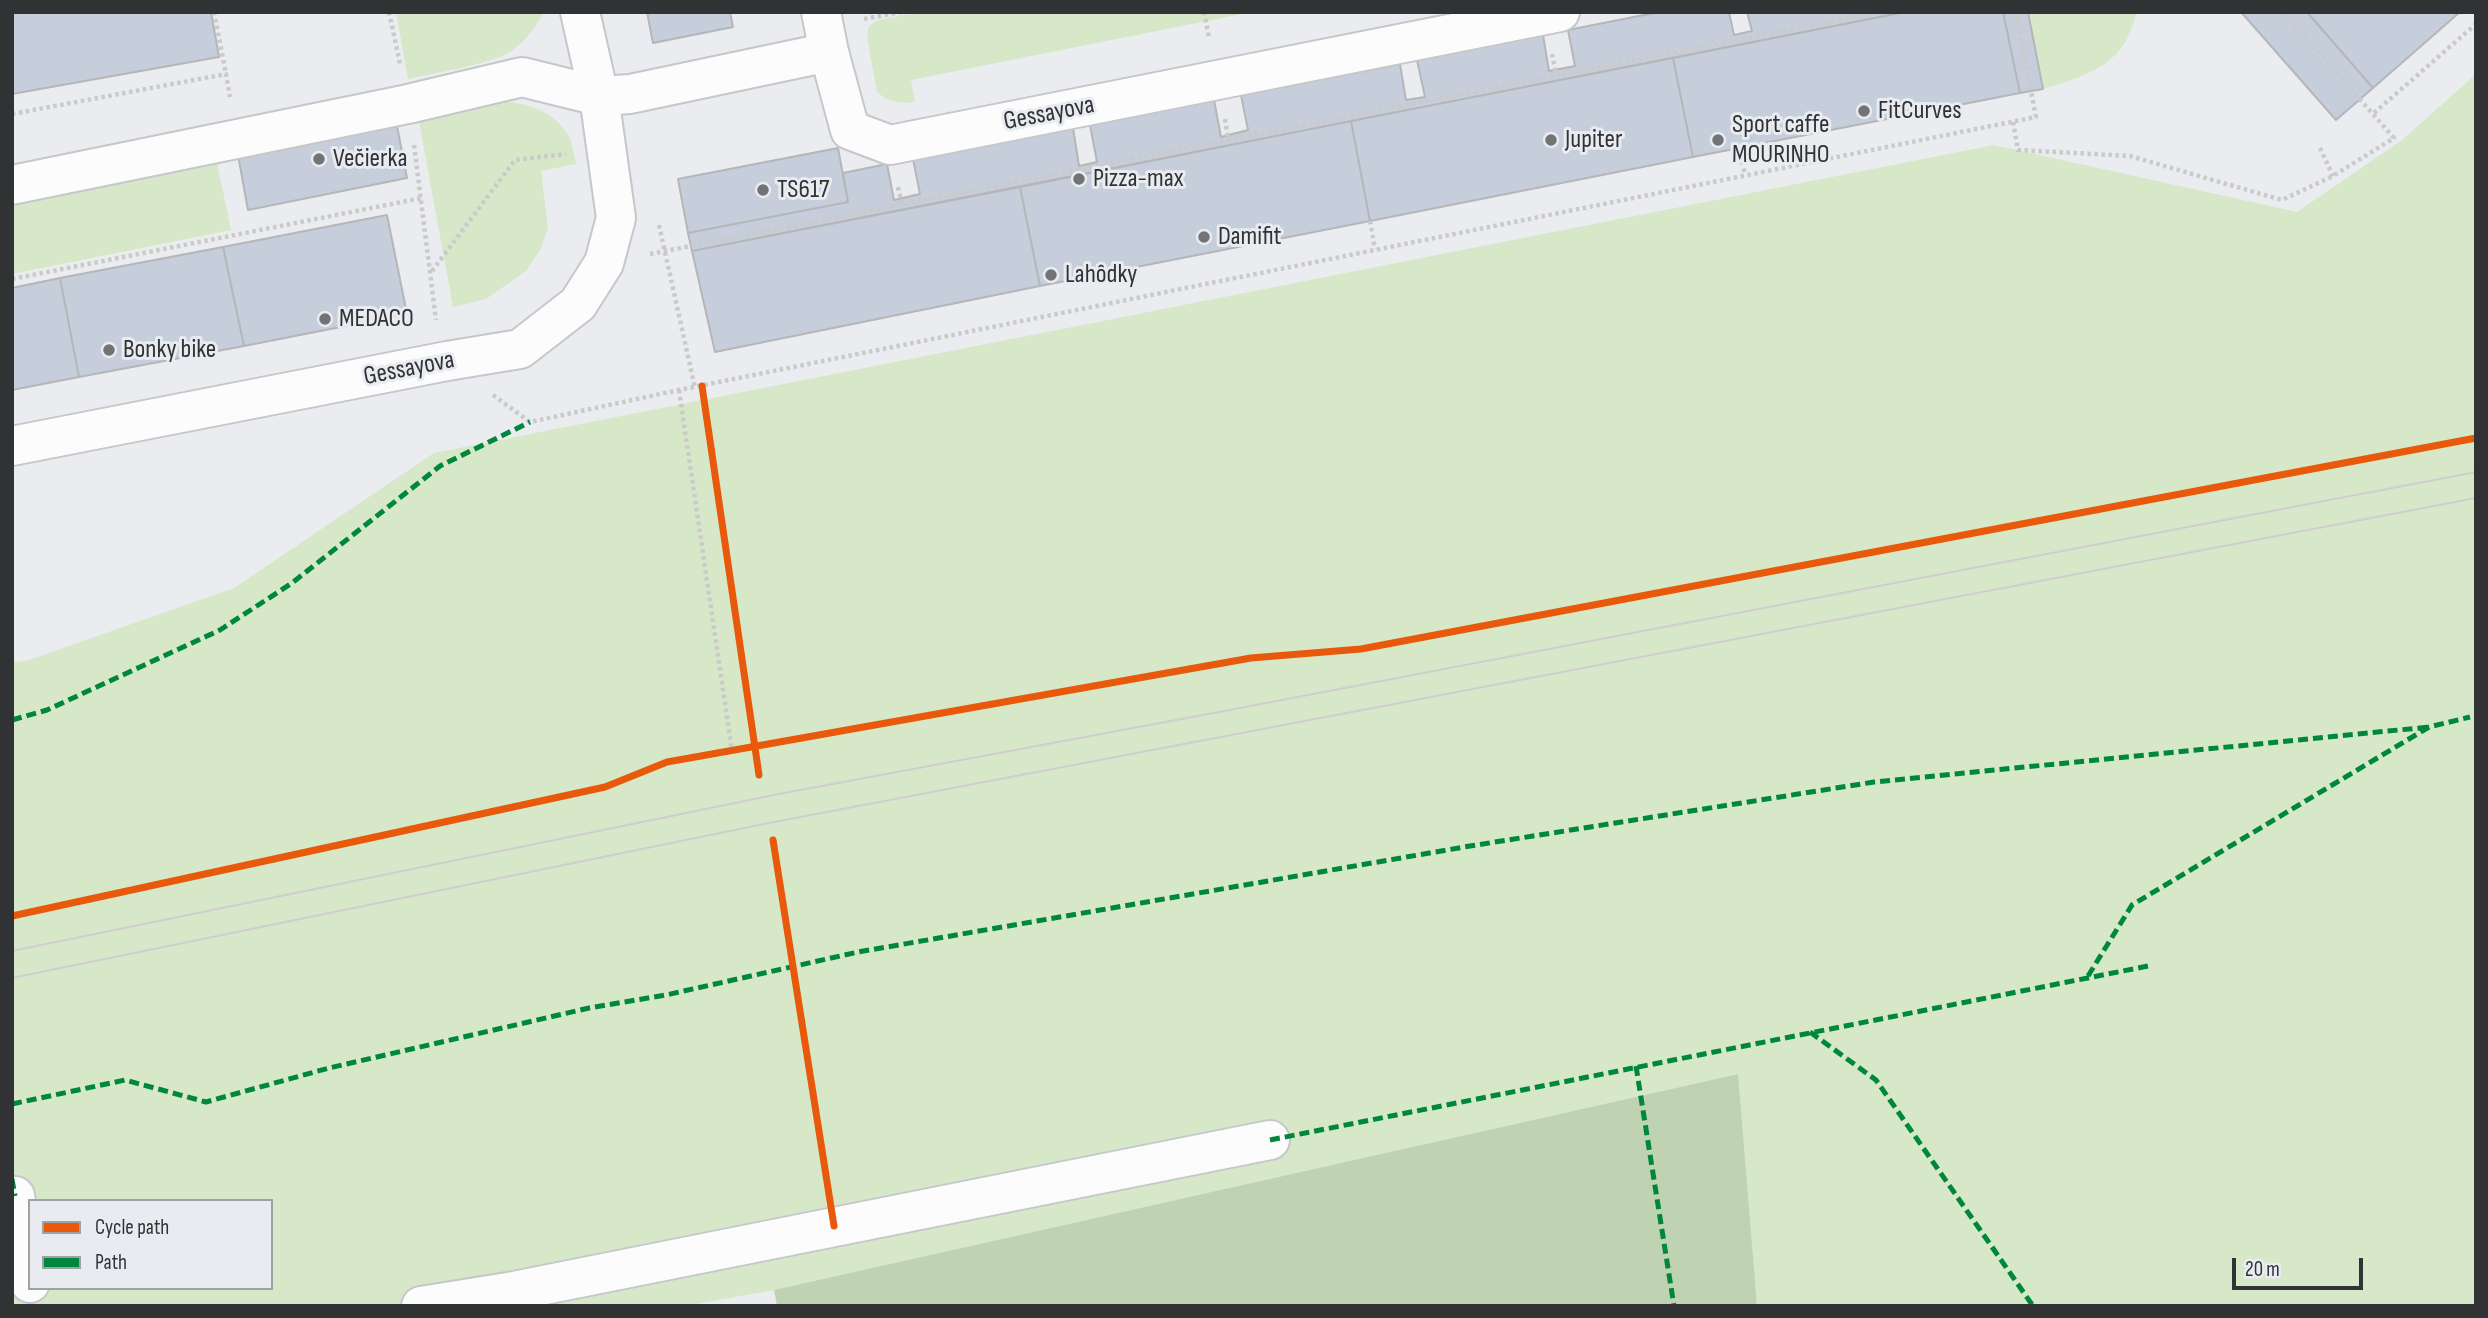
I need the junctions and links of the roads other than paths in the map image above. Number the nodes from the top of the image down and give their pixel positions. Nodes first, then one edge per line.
1 (580, 12) edge
2 (821, 12) edge
3 (1560, 12) edge
4 (829, 52) junction
5 (599, 96) junction
6 (12, 185) edge
7 (12, 446) edge
8 (1270, 1140) dead end
9 (12, 1196) edge
10 (28, 1271) edge
11 (421, 1306) edge

1 - 5 street, Gessayova
2 - 4 street
3 - 4 street, Gessayova
4 - 5 street
5 - 6 street
5 - 7 street, Gessayova
8 - 11 street
9 - 10 street

